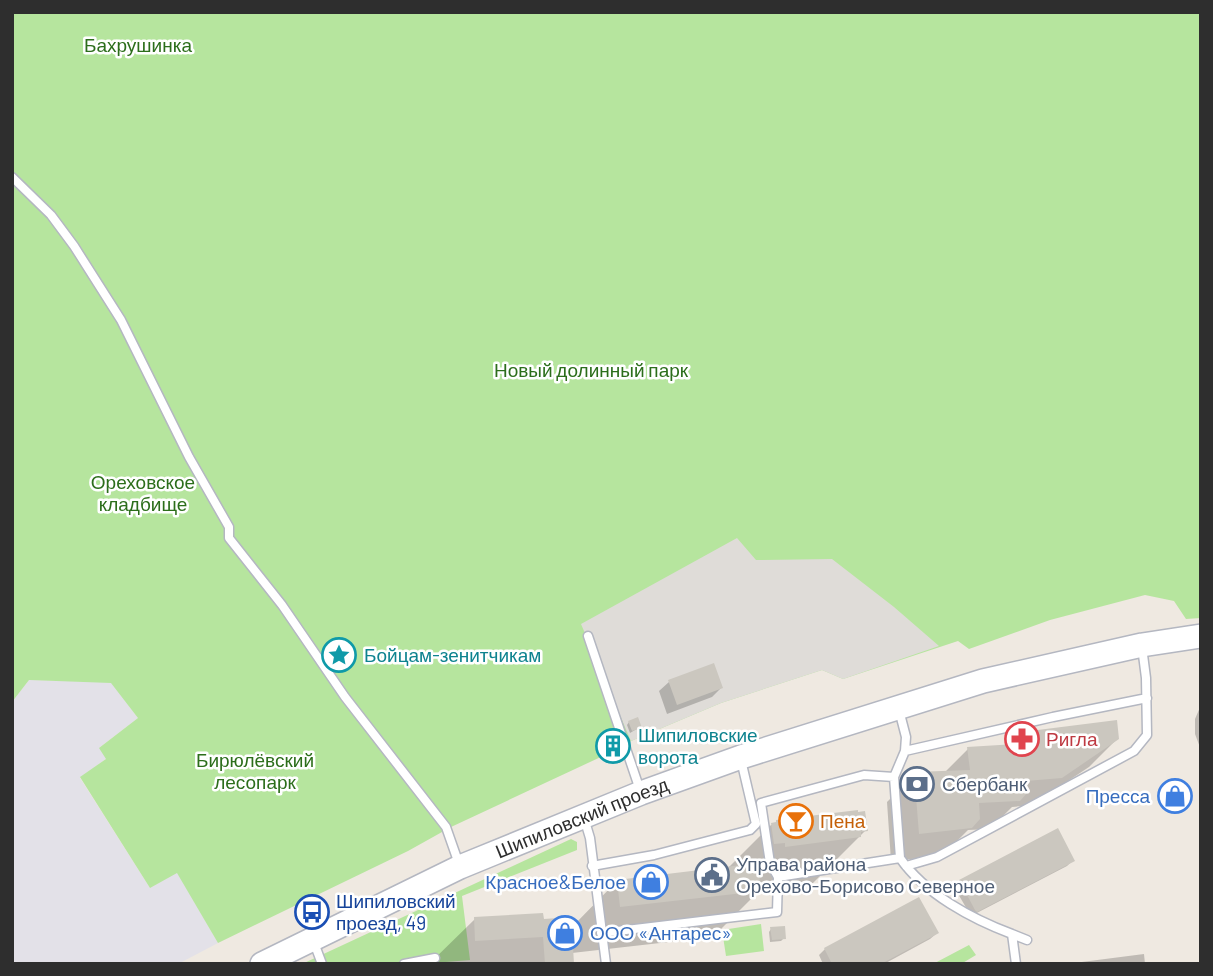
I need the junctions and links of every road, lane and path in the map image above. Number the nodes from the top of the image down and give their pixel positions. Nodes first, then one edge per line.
1 (12, 177) edge
2 (588, 636) dead end
3 (1201, 636) edge
4 (1142, 645) junction
5 (1147, 698) junction
6 (898, 707) junction
7 (905, 751) junction
8 (741, 757) junction
9 (894, 777) junction
10 (641, 793) junction
11 (583, 816) junction
12 (900, 858) junction
13 (592, 866) junction
14 (906, 866) junction
15 (460, 867) junction
16 (778, 877) junction
17 (601, 933) junction
18 (1012, 934) junction
19 (312, 939) junction
20 (1027, 940) dead end
21 (435, 958) dead end
22 (262, 964) edge
23 (322, 964) edge
24 (404, 964) edge
25 (606, 964) edge
26 (1016, 964) edge

1 - 15 lane
2 - 10 lane
3 - 4 main road, Шипиловский проезд
4 - 5 lane
4 - 6 main road, Шипиловский проезд
5 - 7 lane
5 - 14 lane
6 - 7 lane
6 - 8 main road, Шипиловский проезд
7 - 9 lane
8 - 10 main road, Шипиловский проезд
8 - 13 lane
9 - 12 lane
9 - 16 lane
10 - 11 main road, Шипиловский проезд
11 - 13 lane
11 - 15 main road, Шипиловский проезд
12 - 14 lane
12 - 16 lane
13 - 17 lane
14 - 18 lane
15 - 19 main road, Шипиловский проезд
16 - 17 lane
17 - 25 lane
18 - 20 lane
18 - 26 lane
19 - 22 main road, Шипиловский проезд
19 - 23 lane
21 - 24 lane

